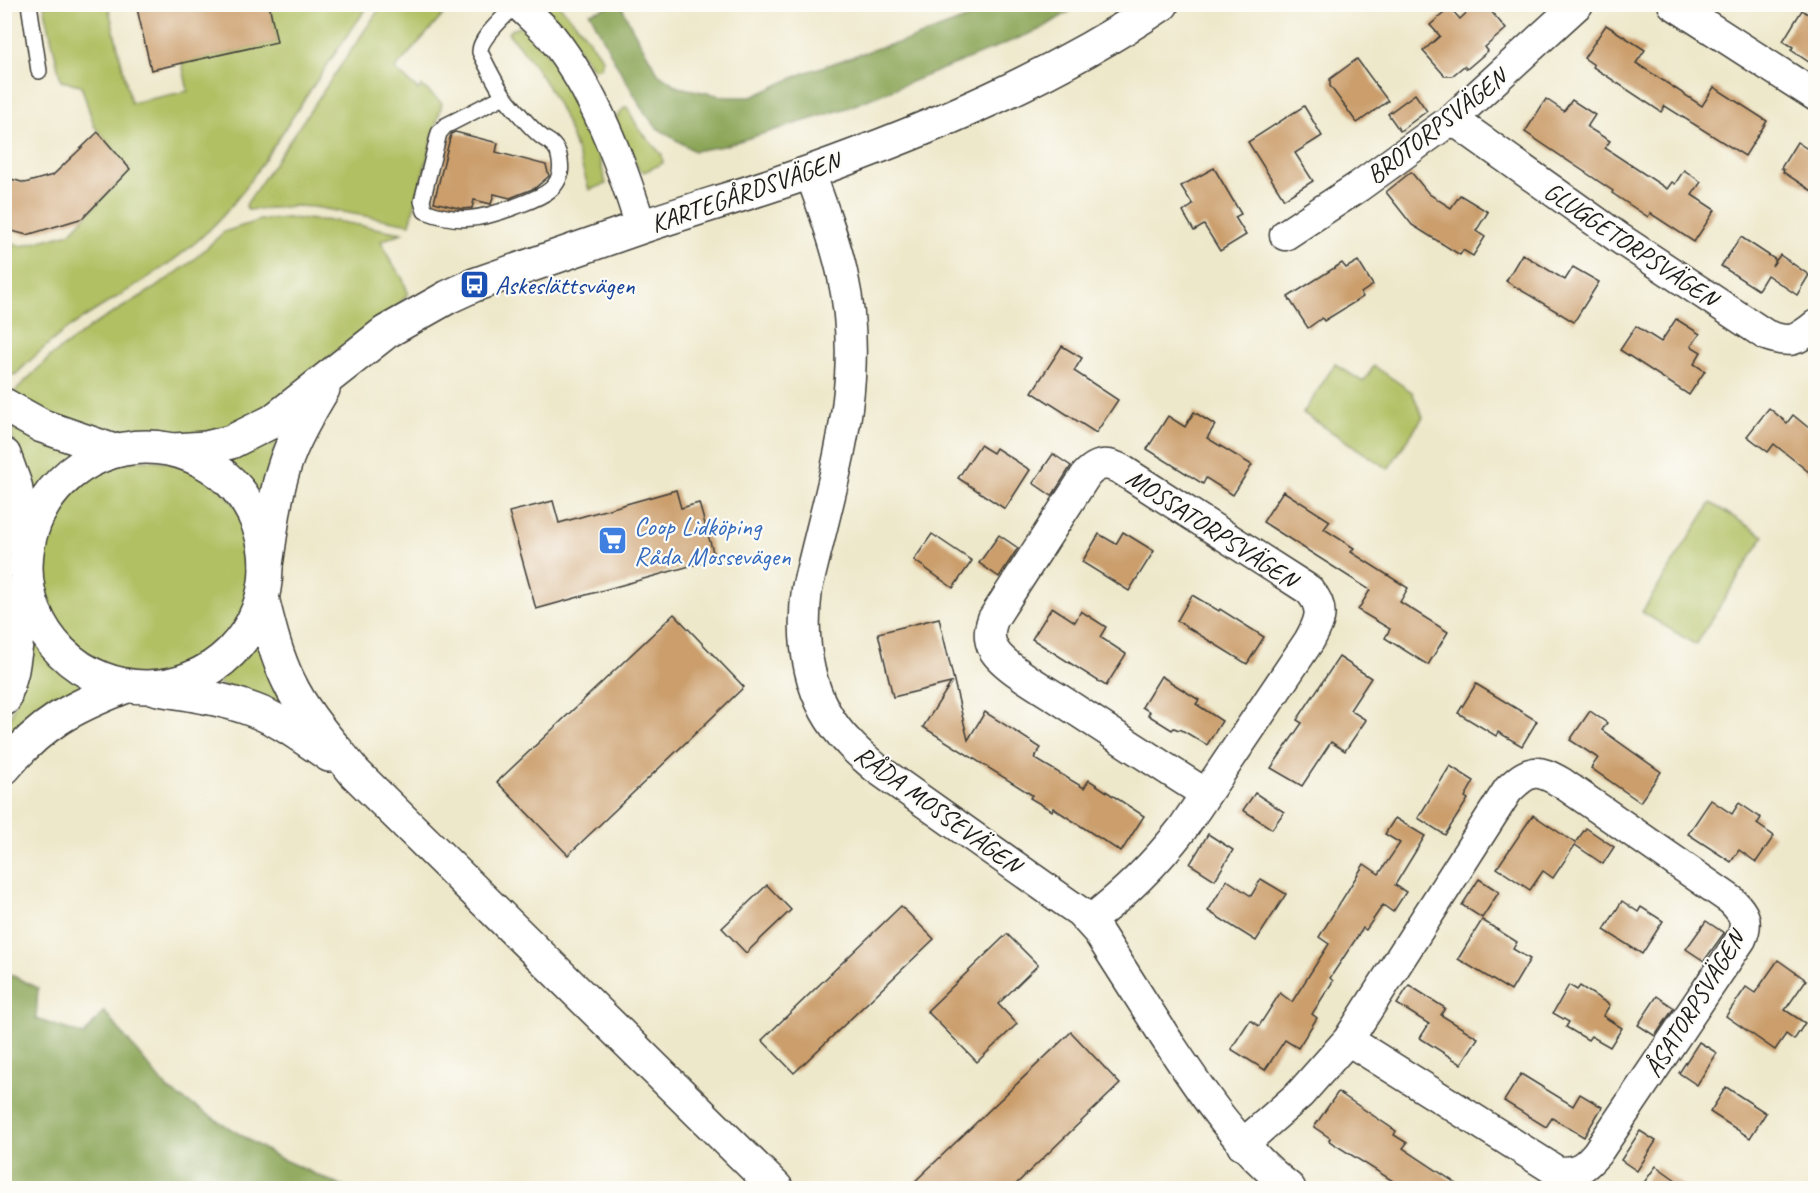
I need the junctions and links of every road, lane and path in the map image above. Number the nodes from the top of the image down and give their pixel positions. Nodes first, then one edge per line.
1 (29, 4) edge
2 (517, 4) edge
3 (1162, 4) edge
4 (1578, 4) edge
5 (1673, 4) edge
6 (39, 71) dead end
7 (504, 96) junction
8 (1815, 96) edge
9 (1452, 119) junction
10 (810, 172) junction
11 (641, 227) junction
12 (1285, 235) dead end
13 (1815, 325) edge
14 (331, 378) junction
15 (4, 405) edge
16 (173, 450) junction
17 (114, 451) junction
18 (4, 455) edge
19 (266, 565) junction
20 (26, 566) junction
21 (262, 598) junction
22 (133, 687) junction
23 (4, 699) edge
24 (4, 768) edge
25 (355, 773) junction
26 (1206, 795) junction
27 (1089, 921) junction
28 (1348, 1040) junction
29 (1242, 1145) junction
30 (776, 1188) edge
31 (1290, 1188) edge

1 - 6 lane
2 - 7 lane
2 - 11 street
3 - 10 main road, KARTEGÅRDSVÄGEN
4 - 9 street, BROTORPSVÄGEN
5 - 8 street
7 - 7 lane
9 - 12 street, BROTORPSVÄGEN
9 - 13 street, GLUGGETORPSVÄGEN
10 - 11 main road, KARTEGÅRDSVÄGEN
10 - 27 street, RÅDA MOSSEVÄGEN
11 - 14 main road, KARTEGÅRDSVÄGEN
14 - 16 main road, KARTEGÅRDSVÄGEN
14 - 19 main road, KARTEGÅRDSVÄGEN
15 - 17 main road
16 - 17 main road
16 - 19 main road
17 - 20 main road
18 - 20 main road
19 - 21 main road
20 - 22 main road
20 - 23 main road
21 - 22 main road
21 - 25 main road
22 - 24 main road
22 - 25 main road
25 - 30 main road
26 - 26 street, MOSSATORPSVÄGEN
26 - 27 street, MOSSATORPSVÄGEN
27 - 29 street, RÅDA MOSSEVÄGEN
28 - 28 street, ÅSATORPSVÄGEN
28 - 29 street, ÅSATORPSVÄGEN
29 - 31 street, RÅDA MOSSEVÄGEN

